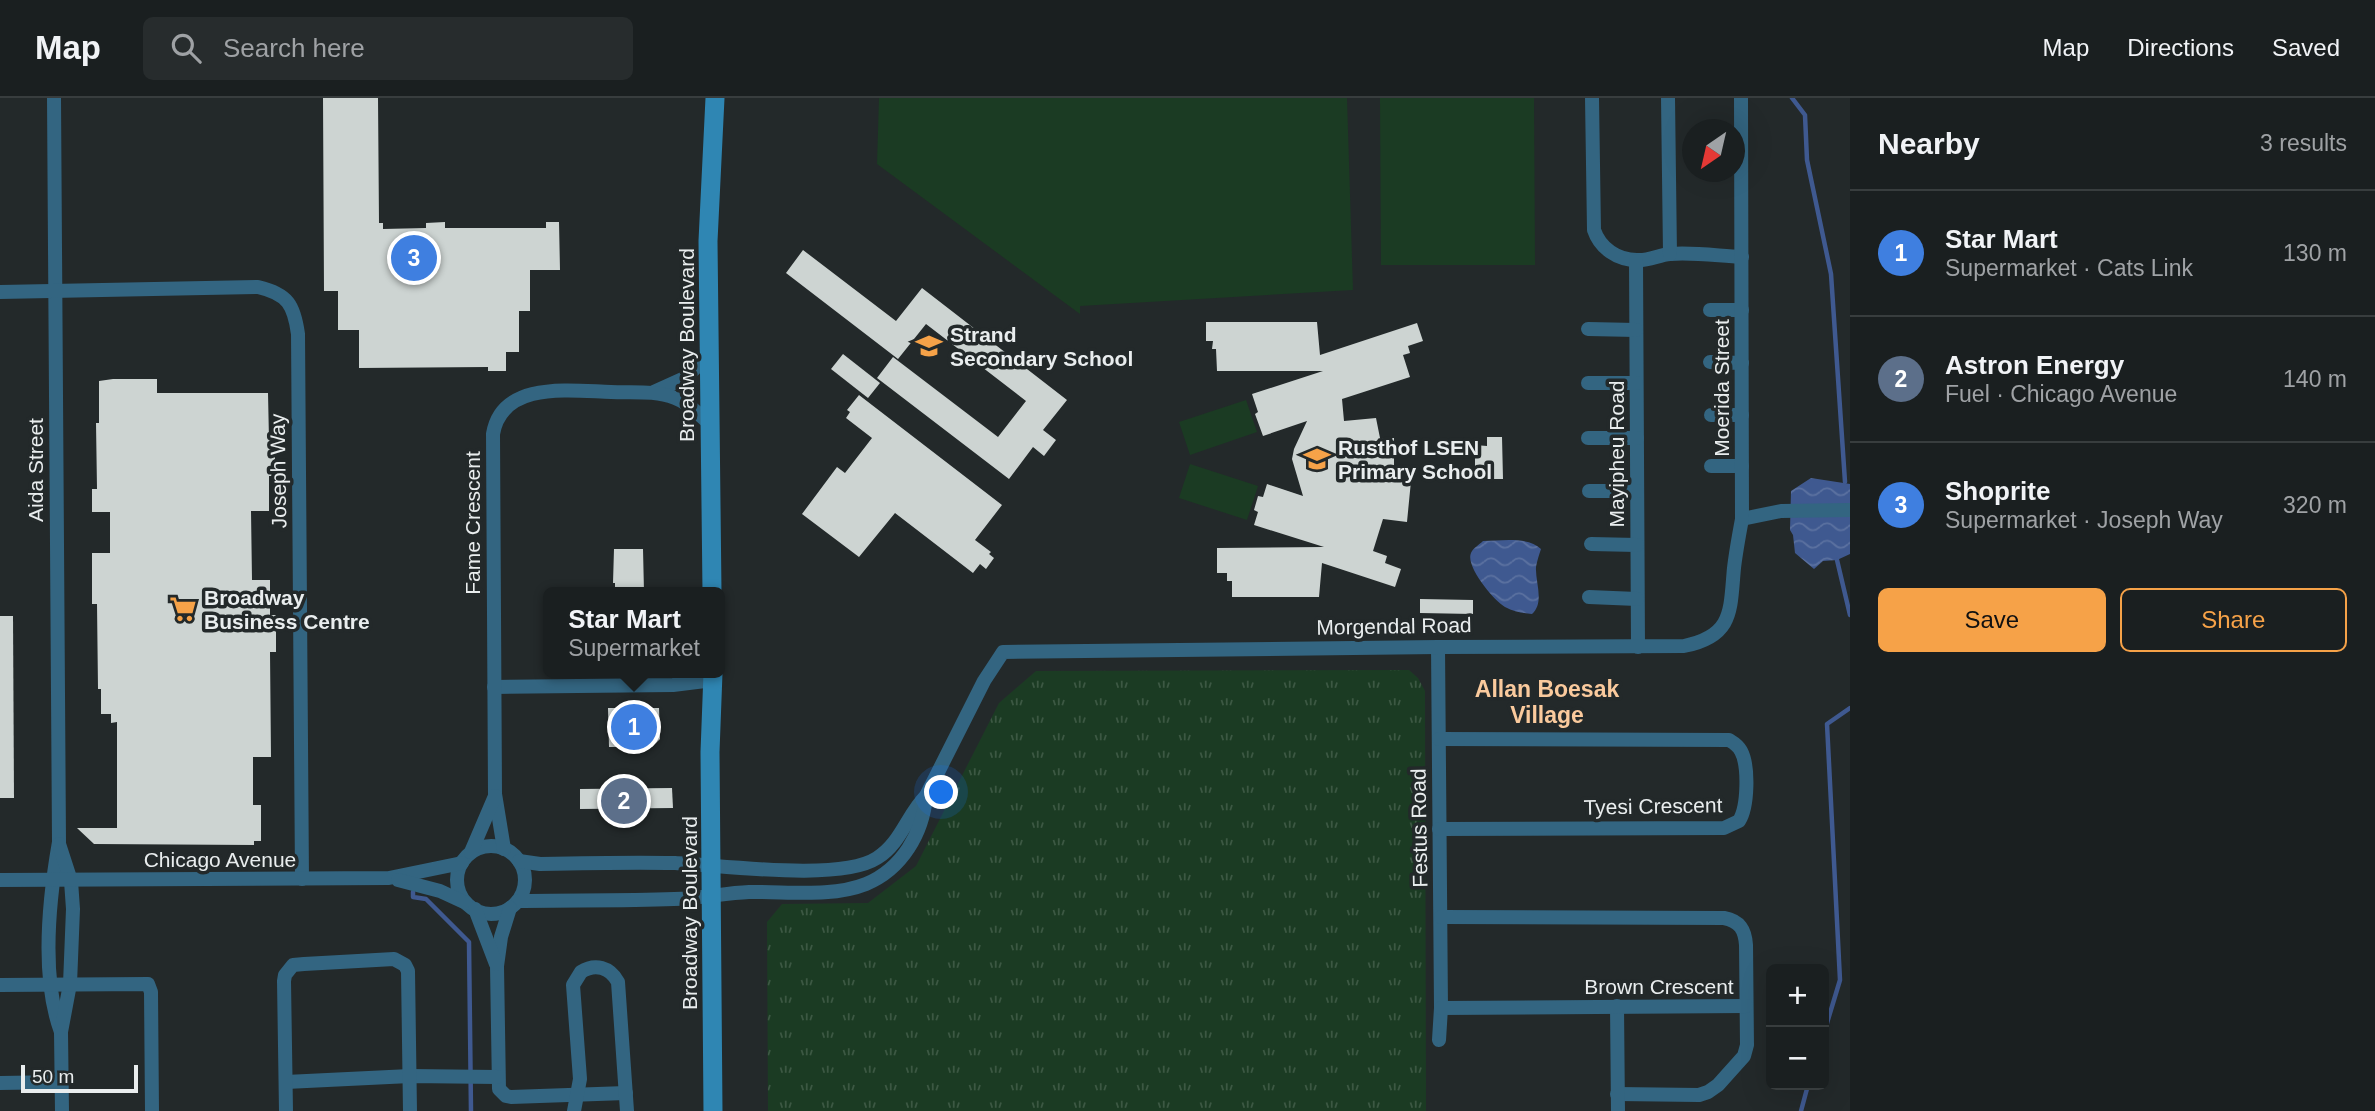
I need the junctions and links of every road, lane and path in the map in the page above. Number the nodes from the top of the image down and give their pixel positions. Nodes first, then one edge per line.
1 (54, 98) edge
2 (715, 98) edge
3 (1592, 98) edge
4 (1668, 98) edge
5 (1741, 98) edge
6 (1670, 254) junction
7 (1742, 257) junction
8 (1636, 261) junction
9 (55, 291) junction
10 (0, 292) edge
11 (1710, 310) dead end
12 (1742, 310) junction
13 (1588, 329) dead end
14 (1636, 330) junction
15 (708, 356) junction
16 (1710, 362) dead end
17 (1742, 363) junction
18 (1588, 383) dead end
19 (1636, 383) junction
20 (654, 392) junction
21 (1711, 415) dead end
22 (1742, 415) junction
23 (709, 424) junction
24 (1588, 438) dead end
25 (1637, 439) junction
26 (1711, 466) dead end
27 (1742, 466) junction
28 (1589, 491) dead end
29 (1637, 491) junction
30 (1850, 510) edge
31 (1742, 519) junction
32 (1591, 544) dead end
33 (1637, 545) junction
34 (712, 587) edge
35 (1589, 597) dead end
36 (1637, 599) junction
37 (1438, 646) junction
38 (1639, 647) junction
39 (704, 678) edge
40 (713, 678) edge
41 (494, 687) junction
42 (1439, 739) junction
43 (495, 794) junction
44 (926, 796) junction
45 (1439, 829) junction
46 (59, 842) junction
47 (504, 849) junction
48 (467, 858) junction
49 (519, 861) junction
50 (711, 866) junction
51 (389, 878) junction
52 (302, 879) junction
53 (0, 880) edge
54 (52, 881) junction
55 (71, 881) junction
56 (712, 897) junction
57 (514, 904) junction
58 (470, 906) junction
59 (1441, 917) junction
60 (497, 966) junction
61 (50, 984) junction
62 (70, 984) junction
63 (0, 985) edge
64 (1617, 1006) junction
65 (1746, 1006) junction
66 (1441, 1008) junction
67 (61, 1032) junction
68 (1439, 1040) dead end
69 (410, 1076) junction
70 (497, 1077) junction
71 (62, 1082) junction
72 (286, 1082) junction
73 (0, 1083) edge
74 (626, 1093) junction
75 (1617, 1094) junction
76 (576, 1095) junction
77 (62, 1111) edge
78 (152, 1111) edge
79 (286, 1111) edge
80 (410, 1111) edge
81 (574, 1111) edge
82 (627, 1111) edge
83 (713, 1111) edge
84 (1618, 1111) edge

1 - 9 street, Aida Street
2 - 15 main road, Broadway Boulevard
3 - 8 street
4 - 6 street
5 - 7 street, Moerida Street
6 - 7 street
6 - 8 street
7 - 12 street, Moerida Street
8 - 14 street, Mayipheu Road
9 - 10 street, Joseph Way
9 - 46 street, Aida Street
9 - 52 street, Joseph Way
11 - 12 street
12 - 17 street, Moerida Street
13 - 14 street
14 - 19 street, Mayipheu Road
15 - 20 street, Fame Crescent
15 - 23 main road, Broadway Boulevard
16 - 17 street
17 - 22 street, Moerida Street
18 - 19 street
19 - 25 street, Mayipheu Road
20 - 23 street, Fame Crescent
20 - 41 street, Fame Crescent
21 - 22 street
22 - 27 street, Moerida Street
23 - 34 main road, Broadway Boulevard
24 - 25 street
25 - 29 street, Mayipheu Road
26 - 27 street
27 - 31 street, Moerida Street
28 - 29 street
29 - 33 street, Mayipheu Road
30 - 31 street
31 - 38 street, Morgendal Road
32 - 33 street
33 - 36 street, Mayipheu Road
35 - 36 street
36 - 38 street, Mayipheu Road
37 - 38 street, Morgendal Road
37 - 42 street, Festus Road
37 - 44 street, Morgendal Road
39 - 41 street
40 - 50 main road, Broadway Boulevard
41 - 43 street, Fame Crescent
42 - 45 street, Festus Road
42 - 45 street, Tyesi Crescent
43 - 47 street, Fame Crescent
43 - 48 street, Fame Crescent
44 - 50 street, Morgendal Road
44 - 56 street, Morgendal Road
45 - 59 street, Festus Road
46 - 54 street, Aida Street
46 - 55 street, Aida Street
47 - 48 street
47 - 49 street
48 - 51 street, Chicago Avenue
48 - 58 street
49 - 50 street
49 - 57 street
50 - 56 main road, Broadway Boulevard
51 - 52 street, Chicago Avenue
51 - 58 street, Chicago Avenue
52 - 55 street, Chicago Avenue
53 - 54 street, Chicago Avenue
54 - 55 street, Chicago Avenue
54 - 61 street, Aida Street
55 - 62 street, Aida Street
56 - 57 street
56 - 83 main road, Broadway Boulevard
57 - 58 street
57 - 60 street
58 - 60 street
59 - 65 street, Brown Crescent
59 - 66 street, Festus Road
60 - 70 street
61 - 62 street
61 - 63 street
61 - 67 street, Aida Street
62 - 67 street, Aida Street
62 - 78 street
64 - 65 street, Brown Crescent
64 - 66 street, Brown Crescent
64 - 75 street
65 - 75 street
66 - 68 street, Festus Road
67 - 71 street
69 - 70 street
69 - 72 street
69 - 72 street
69 - 80 street
70 - 76 street
71 - 73 street
71 - 77 street
72 - 79 street
74 - 76 street
74 - 76 street
74 - 82 street
75 - 84 street
76 - 81 street

